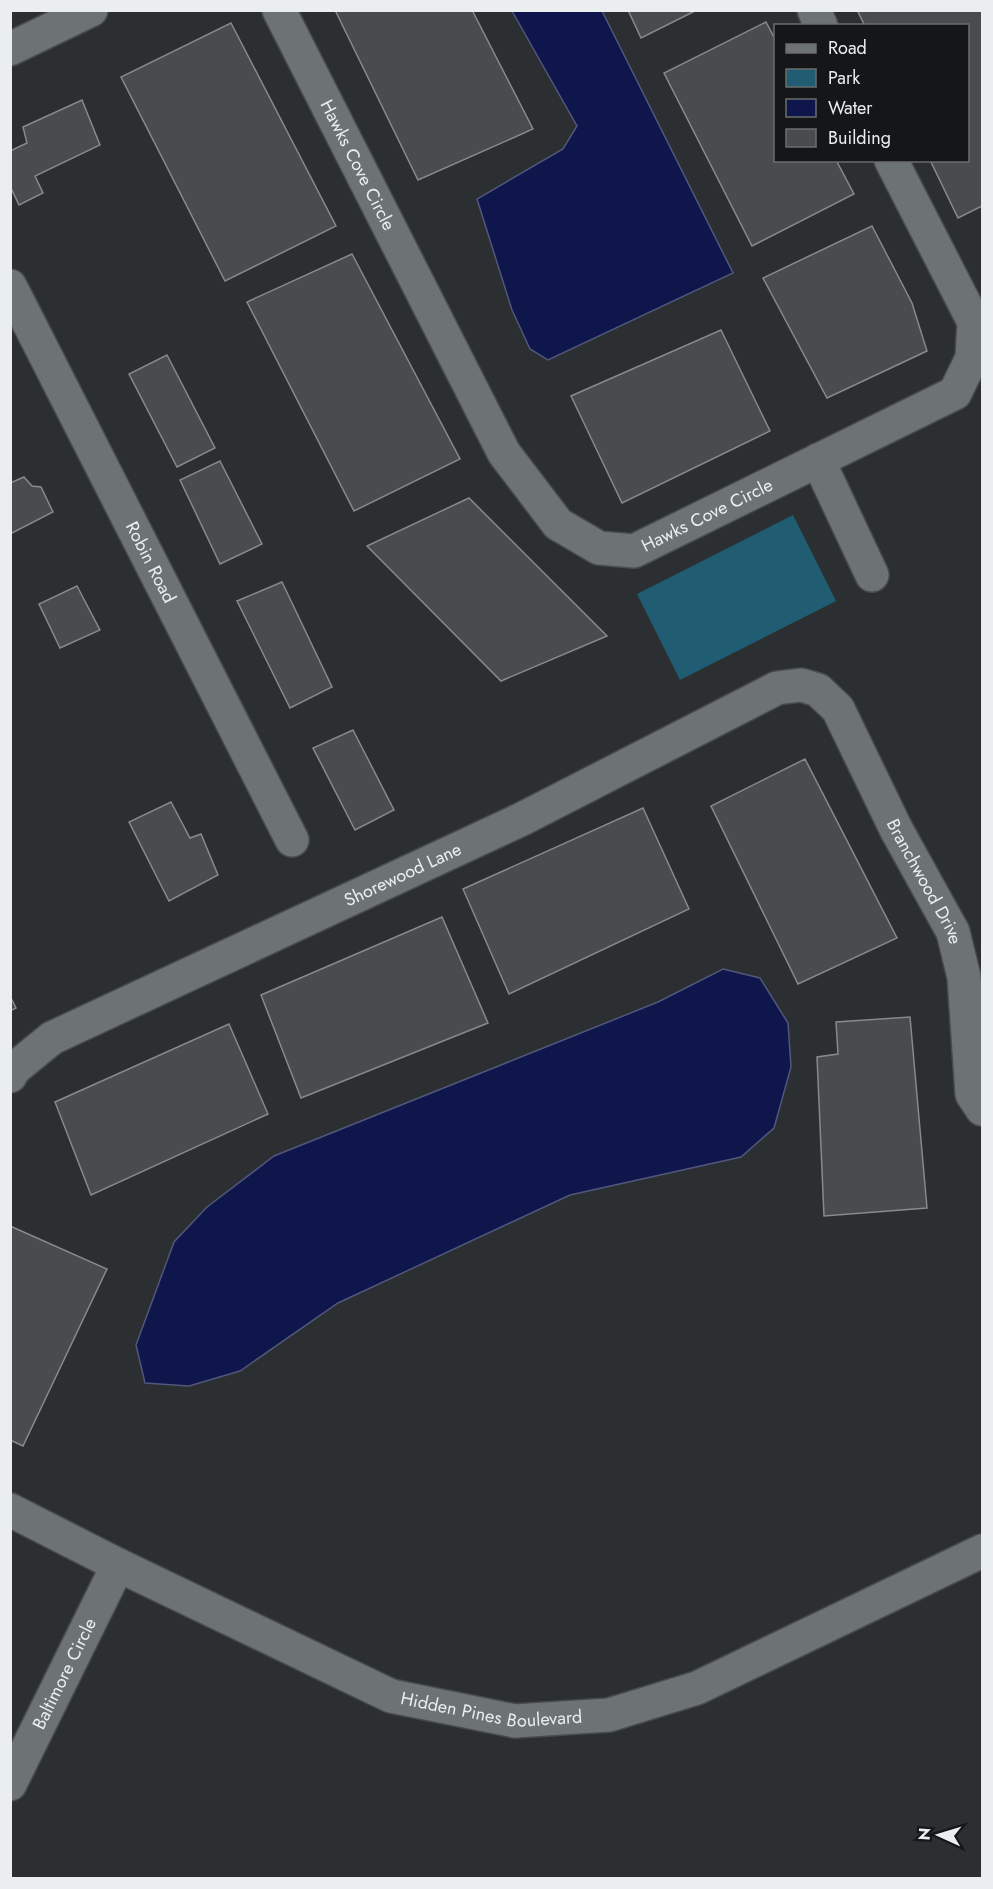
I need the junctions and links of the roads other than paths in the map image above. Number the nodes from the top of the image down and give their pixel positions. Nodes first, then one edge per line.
1 (92, 10) edge
2 (279, 10) edge
3 (814, 10) edge
4 (821, 24) edge
5 (10, 49) edge
6 (892, 162) edge
7 (10, 286) edge
8 (818, 460) junction
9 (872, 575) dead end
10 (801, 685) joint
11 (292, 840) dead end
12 (10, 1076) edge
13 (982, 1109) edge
14 (10, 1510) edge
15 (982, 1551) edge
16 (118, 1565) junction
17 (10, 1784) edge

1 - 5 street
2 - 8 street, Hawks Cove Circle
3 - 4 street
6 - 8 street, Hawks Cove Circle
7 - 11 street, Robin Road
8 - 9 street
10 - 12 street, Shorewood Lane
10 - 13 street, Branchwood Drive
14 - 16 street, Hidden Pines Boulevard
15 - 16 street, Hidden Pines Boulevard
16 - 17 street, Baltimore Circle

